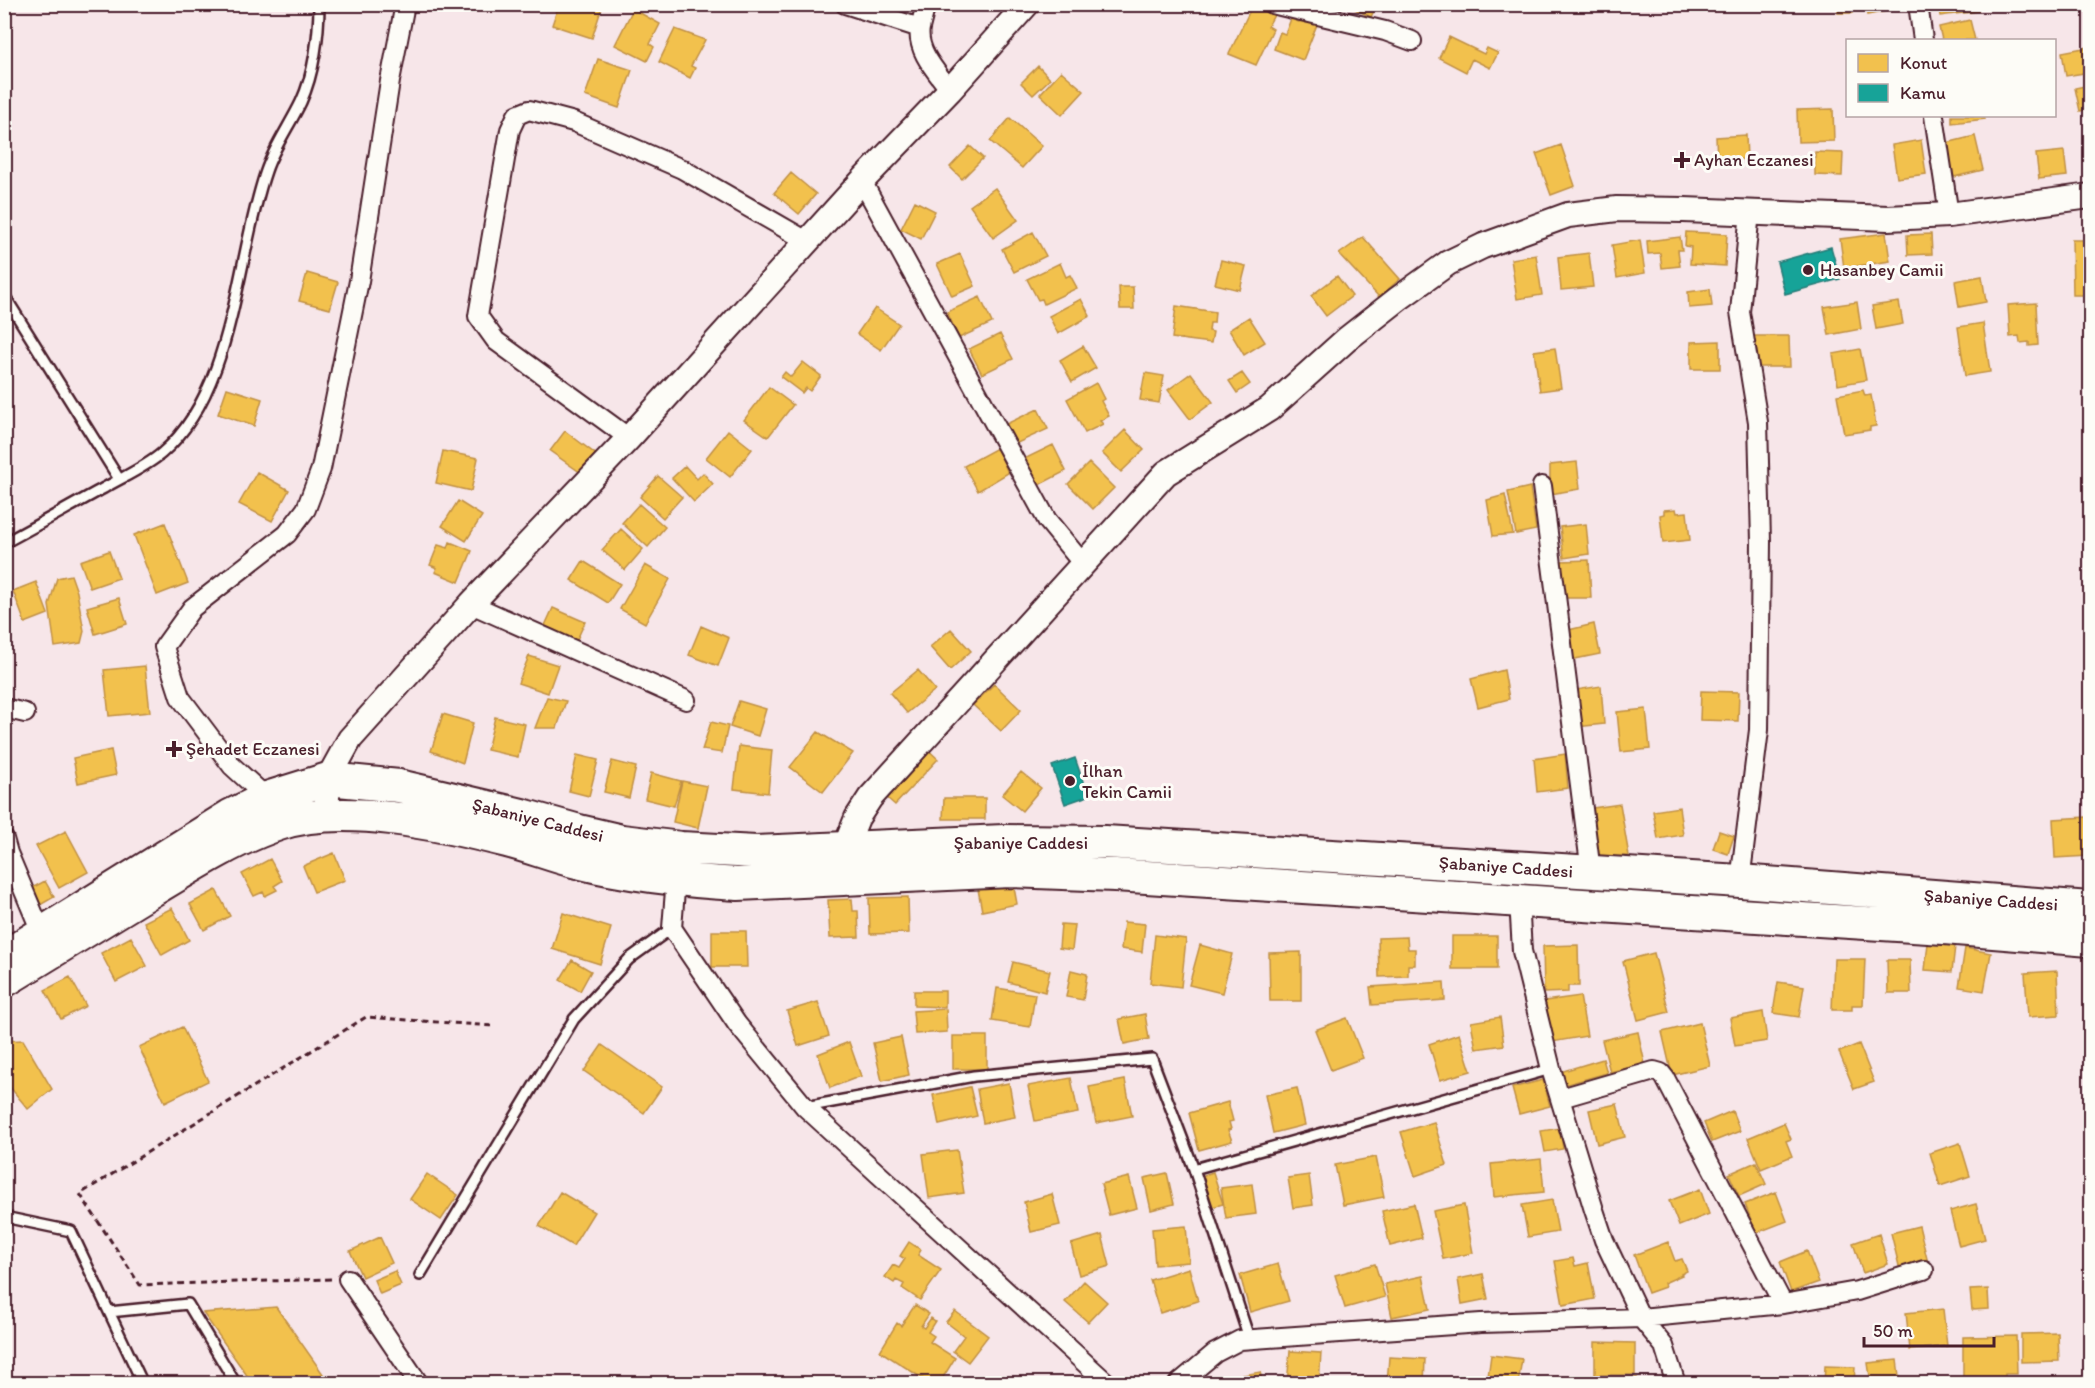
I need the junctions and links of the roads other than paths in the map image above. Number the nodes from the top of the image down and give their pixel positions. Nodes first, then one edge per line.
1 (319, 4) edge
2 (405, 4) edge
3 (845, 4) edge
4 (926, 4) edge
5 (1027, 4) edge
6 (1272, 4) edge
7 (1918, 4) edge
8 (920, 28) junction
9 (1923, 39) edge
10 (1412, 41) dead end
11 (950, 90) junction
12 (1934, 117) edge
13 (861, 181) junction
14 (2091, 196) edge
15 (1750, 212) junction
16 (1948, 214) junction
17 (807, 241) junction
18 (4, 295) edge
19 (629, 438) junction
20 (119, 480) junction
21 (1542, 486) dead end
22 (4, 543) edge
23 (1083, 564) junction
24 (471, 604) junction
25 (686, 700) dead end
26 (4, 708) edge
27 (25, 712) dead end
28 (328, 779) junction
29 (273, 811) junction
30 (326, 815) junction
31 (4, 839) edge
32 (845, 848) junction
33 (1591, 872) junction
34 (676, 878) junction
35 (1696, 878) junction
36 (1740, 881) junction
37 (1519, 900) junction
38 (2091, 908) edge
39 (1694, 912) junction
40 (672, 928) junction
41 (42, 934) junction
42 (2091, 940) edge
43 (4, 957) edge
44 (4, 981) edge
45 (1551, 1069) junction
46 (1561, 1098) junction
47 (806, 1107) junction
48 (1194, 1169) junction
49 (4, 1217) edge
50 (1924, 1270) dead end
51 (420, 1275) dead end
52 (348, 1279) road end
53 (1783, 1304) junction
54 (109, 1312) junction
55 (1641, 1318) junction
56 (1249, 1338) junction
57 (143, 1383) edge
58 (236, 1383) edge
59 (420, 1383) edge
60 (1108, 1383) edge
61 (1178, 1383) edge
62 (1676, 1383) edge

1 - 20 lane
2 - 29 street
3 - 8 street
4 - 8 street
5 - 11 street
6 - 10 street
7 - 9 street
8 - 11 street
11 - 13 street
12 - 16 street
13 - 17 street
13 - 23 street
14 - 16 street
15 - 16 street
15 - 23 street
15 - 36 street
17 - 19 street
17 - 19 street
18 - 20 lane
19 - 24 street
20 - 22 lane
21 - 33 street
23 - 32 street
24 - 25 street
24 - 28 street
26 - 27 street
28 - 29 highway, Şabaniye Caddesi
28 - 30 street
28 - 32 highway, Şabaniye Caddesi
29 - 30 highway
29 - 41 highway, Şabaniye Caddesi
29 - 44 highway
30 - 34 highway
31 - 41 street
32 - 33 highway, Şabaniye Caddesi
33 - 35 highway, Şabaniye Caddesi
34 - 37 highway
34 - 40 street
35 - 36 highway, Şabaniye Caddesi
35 - 39 highway
36 - 38 highway, Şabaniye Caddesi
37 - 39 highway
37 - 45 street
39 - 42 highway
40 - 47 street
40 - 51 lane
41 - 43 highway, Şabaniye Caddesi
45 - 46 street
45 - 48 lane
46 - 53 street
46 - 55 street
47 - 48 lane
47 - 60 street
48 - 56 lane
49 - 54 lane
50 - 53 street
52 - 59 street
53 - 55 street
54 - 57 lane
54 - 58 lane
55 - 56 street
55 - 62 street
56 - 61 street

